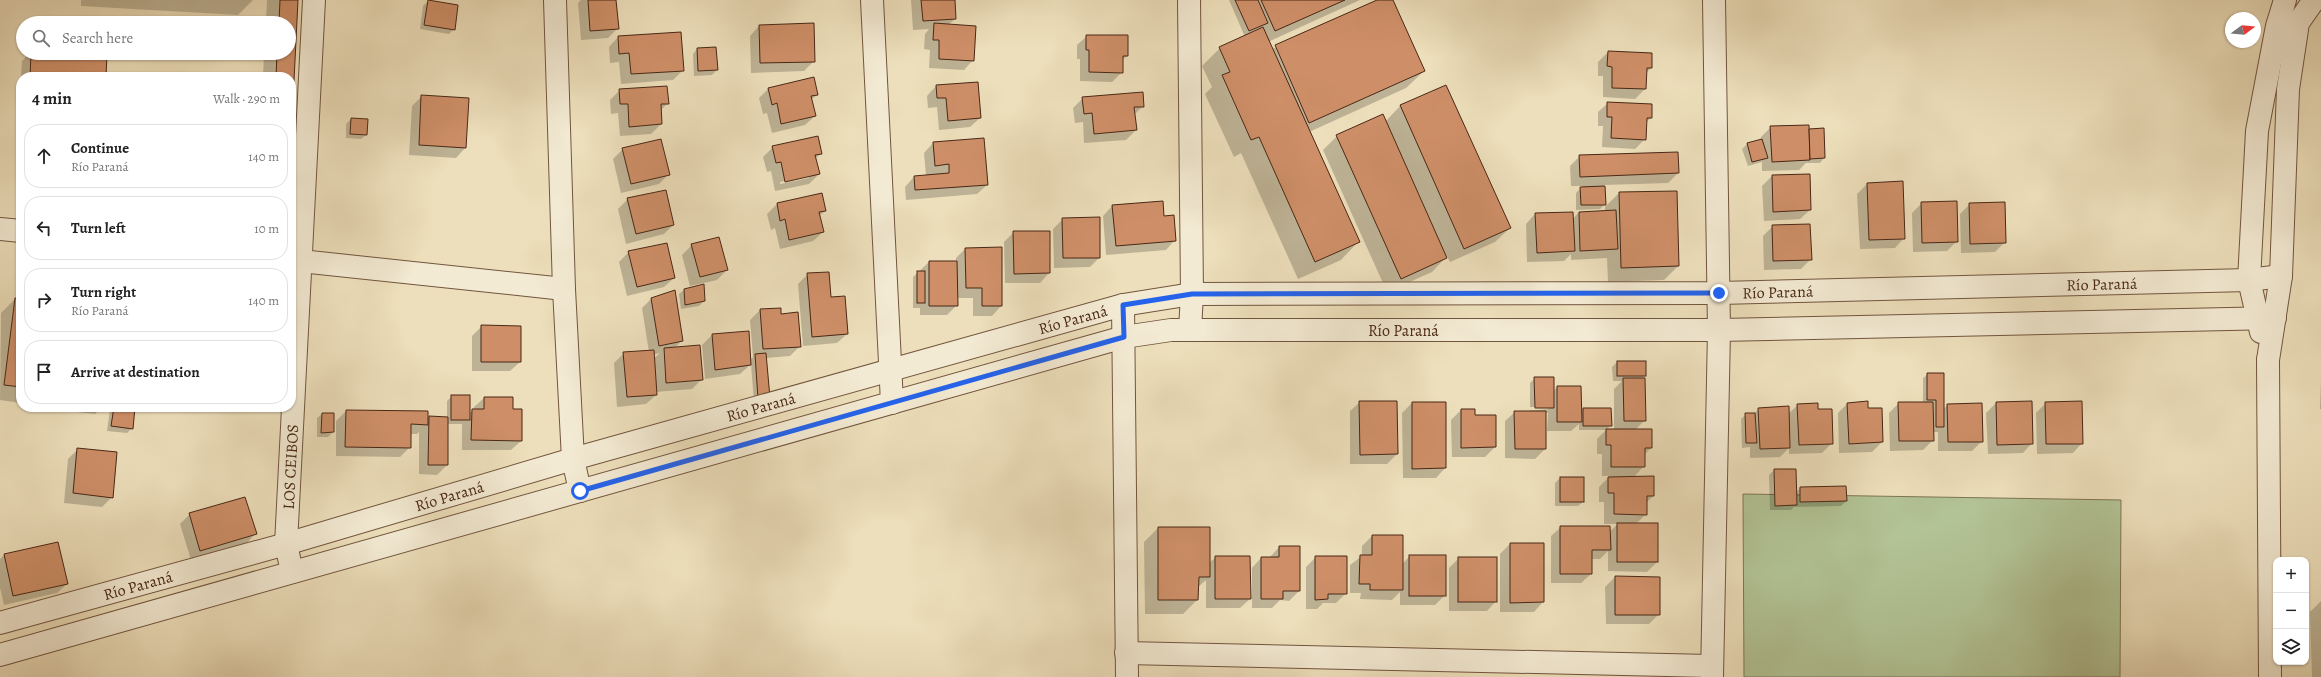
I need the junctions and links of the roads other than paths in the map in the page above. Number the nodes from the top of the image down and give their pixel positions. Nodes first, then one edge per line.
1 (314, 0) edge
2 (555, 0) edge
3 (872, 0) edge
4 (1189, 0) edge
5 (1714, 0) edge
6 (2285, 0) edge
7 (2314, 0) edge
8 (0, 229) edge
9 (16, 231) edge
10 (296, 261) edge
11 (2281, 276) junction
12 (2249, 280) junction
13 (564, 289) junction
14 (1719, 293) junction
15 (1192, 294) junction
16 (1123, 305) junction
17 (2266, 318) junction
18 (1190, 330) junction
19 (1719, 330) junction
20 (1124, 337) junction
21 (891, 370) junction
22 (892, 403) junction
23 (291, 412) edge
24 (573, 459) junction
25 (580, 491) junction
26 (286, 544) junction
27 (292, 572) junction
28 (0, 623) edge
29 (1126, 653) junction
30 (0, 655) edge
31 (1711, 672) edge
32 (1126, 677) edge
33 (2270, 677) edge

1 - 10 street, LOS CEIBOS
2 - 13 street
3 - 21 street
4 - 15 street
5 - 14 street
6 - 12 street
7 - 11 street
8 - 9 street
10 - 13 street
11 - 12 street, Río Paraná
11 - 17 street
12 - 14 street, Río Paraná
12 - 17 street
13 - 24 street
14 - 15 street, Río Paraná
14 - 19 street
15 - 16 street, Río Paraná
15 - 18 street
16 - 20 street
16 - 21 street, Río Paraná
17 - 19 street, Río Paraná
17 - 33 street
18 - 19 street, Río Paraná
18 - 20 street, Río Paraná
19 - 31 street
20 - 22 street, Río Paraná
20 - 29 street
21 - 22 street
21 - 24 street, Río Paraná
22 - 25 street, Río Paraná
23 - 26 street, LOS CEIBOS
24 - 25 street
24 - 26 street, Río Paraná
25 - 27 street, Río Paraná
26 - 27 street, LOS CEIBOS
26 - 28 street, Río Paraná
27 - 30 street, Río Paraná
29 - 31 street
29 - 32 street

